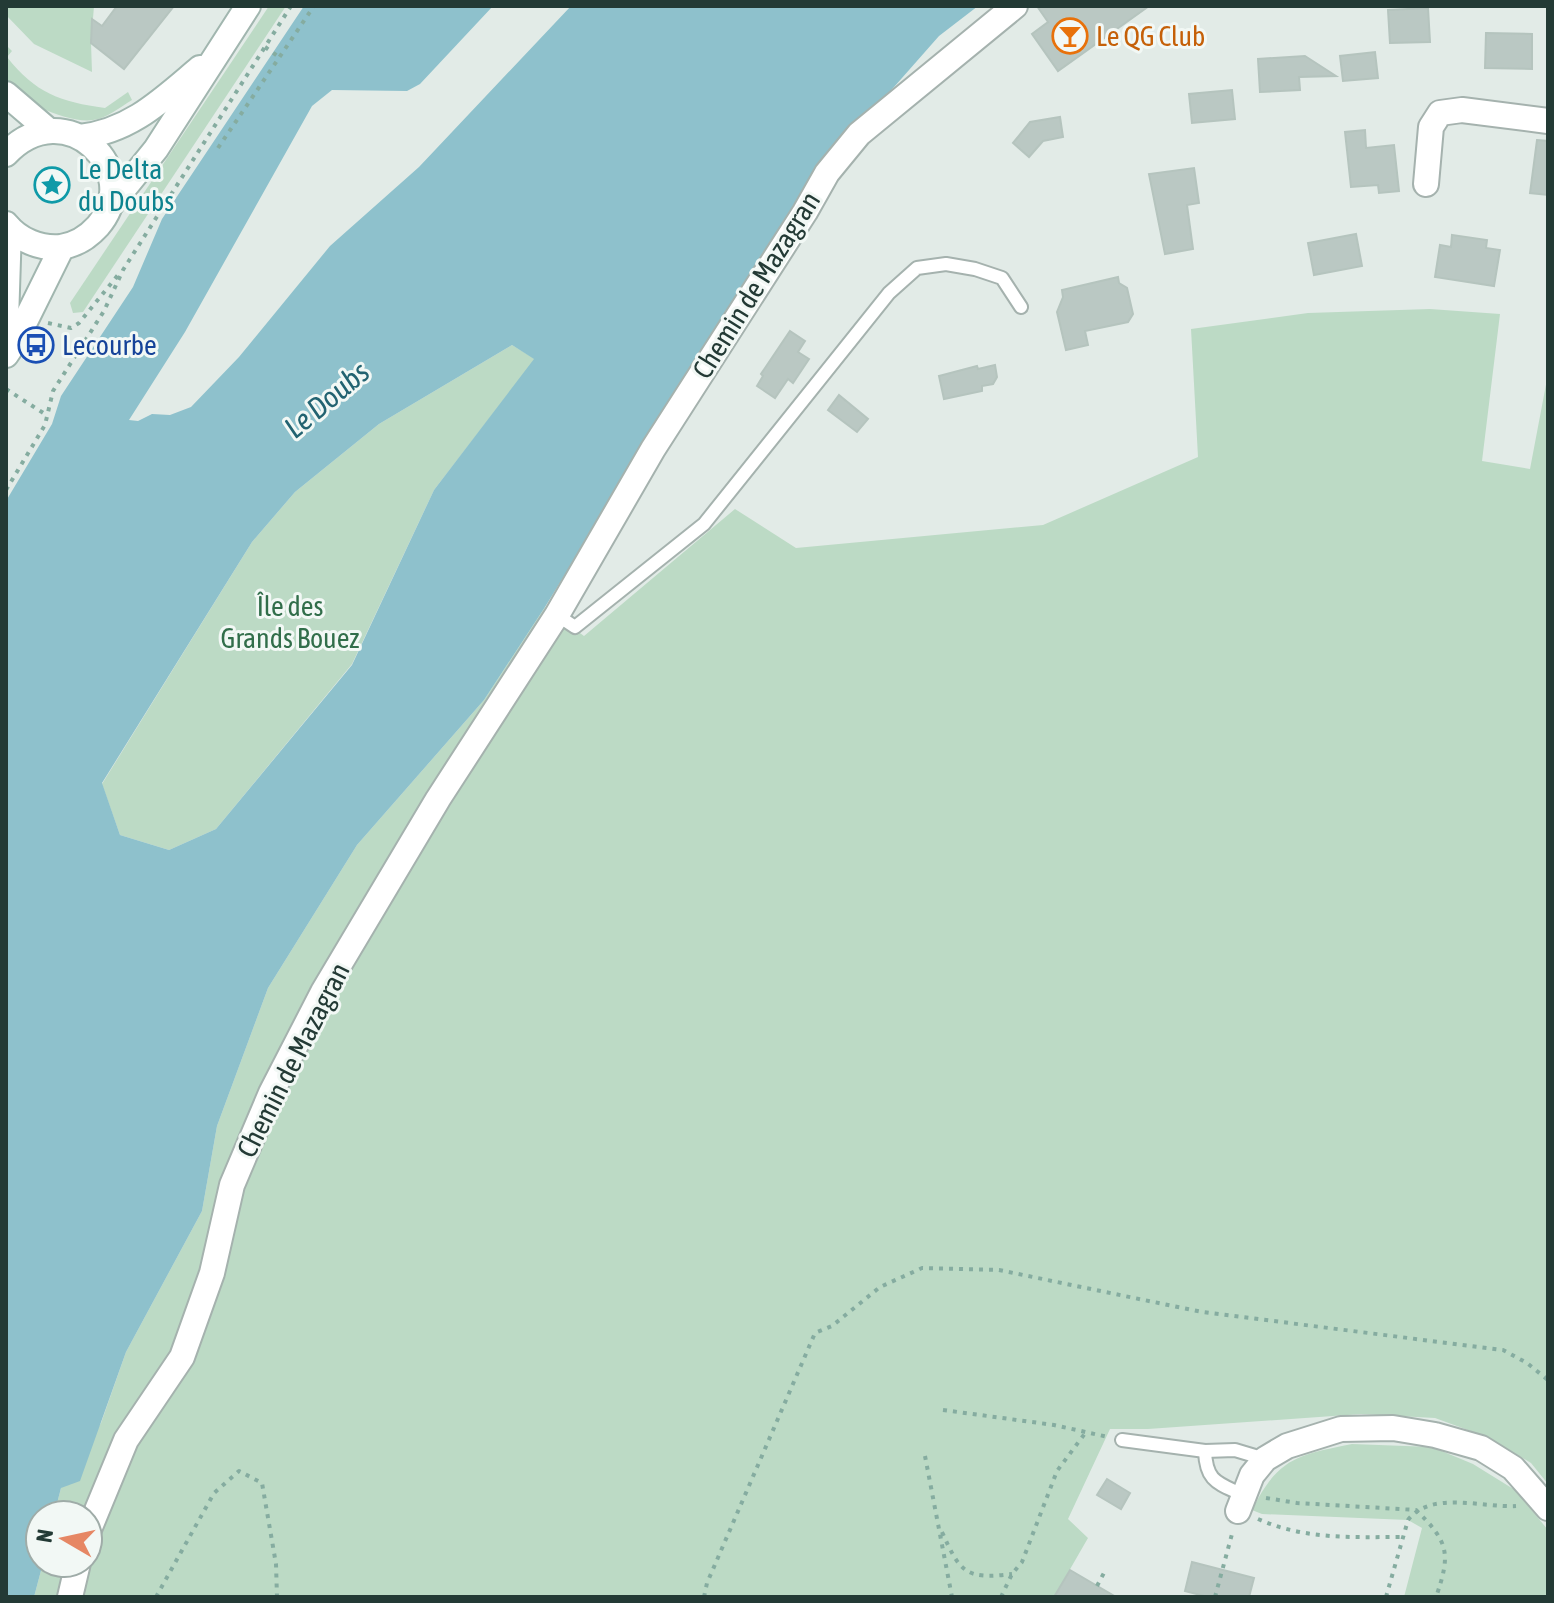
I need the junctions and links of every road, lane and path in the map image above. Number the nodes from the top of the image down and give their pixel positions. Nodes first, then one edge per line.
1 (248, 6) edge
2 (291, 6) edge
3 (314, 6) edge
4 (1015, 6) edge
5 (265, 47) junction
6 (217, 54) junction
7 (279, 57) junction
8 (6, 94) edge
9 (1548, 121) edge
10 (48, 130) junction
11 (80, 137) junction
12 (218, 148) dead end
13 (6, 154) edge
14 (1426, 184) dead end
15 (109, 207) junction
16 (8, 226) edge
17 (62, 247) junction
18 (123, 270) junction
19 (1021, 307) dead end
20 (6, 321) edge
21 (47, 323) dead end
22 (6, 355) edge
23 (6, 389) edge
24 (48, 416) junction
25 (6, 490) edge
26 (557, 615) junction
27 (1548, 1380) edge
28 (943, 1410) dead end
29 (1122, 1440) dead end
30 (1205, 1451) junction
31 (925, 1456) dead end
32 (1265, 1459) junction
33 (102, 1499) edge
34 (1241, 1503) junction
35 (1545, 1503) edge
36 (1416, 1510) junction
37 (939, 1525) junction
38 (1404, 1537) junction
39 (1105, 1571) dead end
40 (1012, 1574) junction
41 (1097, 1586) dead end
42 (156, 1597) edge
43 (277, 1597) edge
44 (704, 1597) edge
45 (952, 1597) edge
46 (1001, 1597) edge
47 (1215, 1597) edge
48 (1386, 1597) edge
49 (1436, 1597) edge

1 - 6 street
2 - 5 path
3 - 7 path
4 - 26 street, Chemin de Mazagran
5 - 7 path
5 - 18 path
6 - 11 street
6 - 15 street
7 - 12 path
8 - 10 street
9 - 14 street
10 - 11 street
10 - 13 street
11 - 15 street
15 - 17 street
16 - 17 street
16 - 20 street
17 - 22 street
18 - 21 path
18 - 24 path
19 - 26 lane
23 - 24 path
24 - 25 path
26 - 33 street, Chemin de Mazagran
27 - 44 path
28 - 40 path
29 - 30 lane
30 - 32 lane
30 - 34 lane
31 - 37 path
32 - 34 street
32 - 35 street
34 - 36 path
34 - 38 path
34 - 47 path
35 - 36 path
36 - 38 path
36 - 49 path
37 - 40 path
37 - 45 path
38 - 48 path
39 - 41 path
40 - 46 path
42 - 43 path

